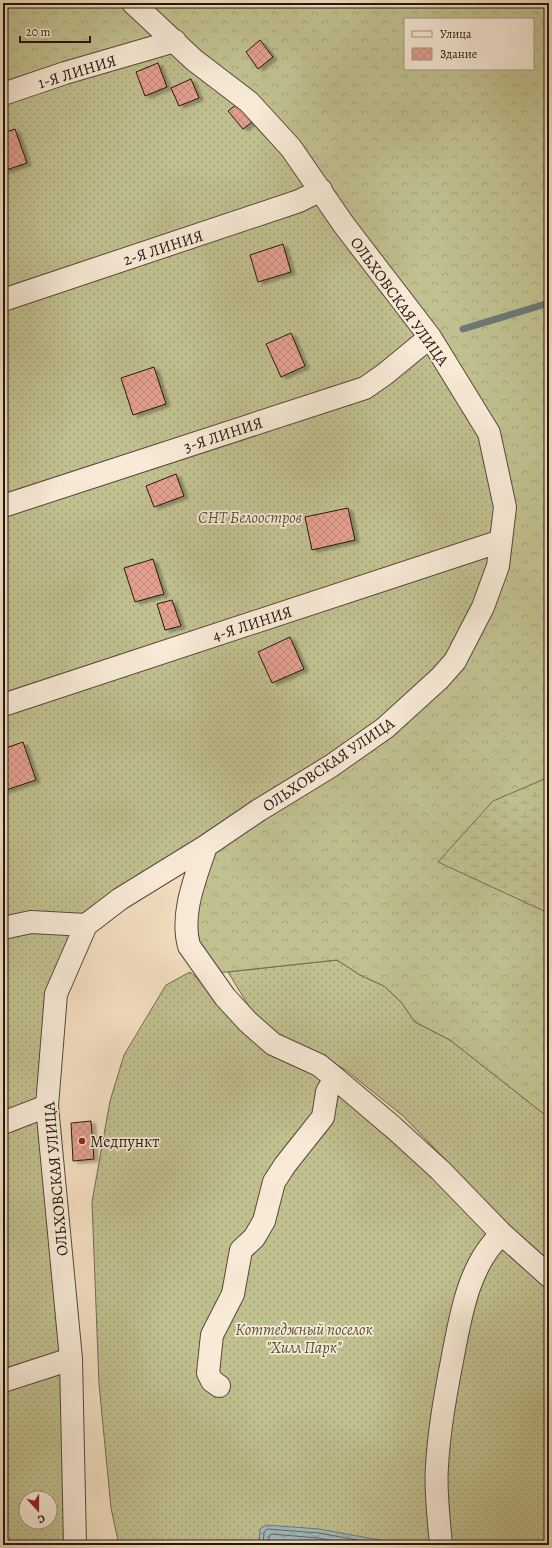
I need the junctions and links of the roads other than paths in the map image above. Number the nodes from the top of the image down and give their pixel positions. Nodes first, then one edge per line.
1 (133, 3) edge
2 (175, 41) junction
3 (3, 94) edge
4 (321, 190) junction
5 (3, 300) edge
6 (430, 337) junction
7 (3, 506) edge
8 (501, 541) junction
9 (3, 705) edge
10 (206, 846) junction
11 (86, 924) junction
12 (3, 928) edge
13 (335, 1078) junction
14 (47, 1106) junction
15 (3, 1123) edge
16 (502, 1234) junction
17 (549, 1276) edge
18 (71, 1359) junction
19 (3, 1381) edge
20 (219, 1386) dead end
21 (76, 1545) edge
22 (441, 1545) edge

1 - 2 street, ОЛЬХОВСКАЯ УЛИЦА
2 - 3 street, 1-Я ЛИНИЯ
2 - 4 street, ОЛЬХОВСКАЯ УЛИЦА
4 - 5 street, 2-Я ЛИНИЯ
4 - 6 street, ОЛЬХОВСКАЯ УЛИЦА
6 - 7 street, 3-Я ЛИНИЯ
6 - 8 street, ОЛЬХОВСКАЯ УЛИЦА
8 - 9 street, 4-Я ЛИНИЯ
8 - 10 street, ОЛЬХОВСКАЯ УЛИЦА
10 - 11 street, ОЛЬХОВСКАЯ УЛИЦА
10 - 13 street
11 - 12 street
11 - 14 street, ОЛЬХОВСКАЯ УЛИЦА
13 - 16 street
13 - 20 street
14 - 15 street
14 - 18 street, ОЛЬХОВСКАЯ УЛИЦА
16 - 17 street
16 - 22 street
18 - 19 street
18 - 21 street, ОЛЬХОВСКАЯ УЛИЦА

